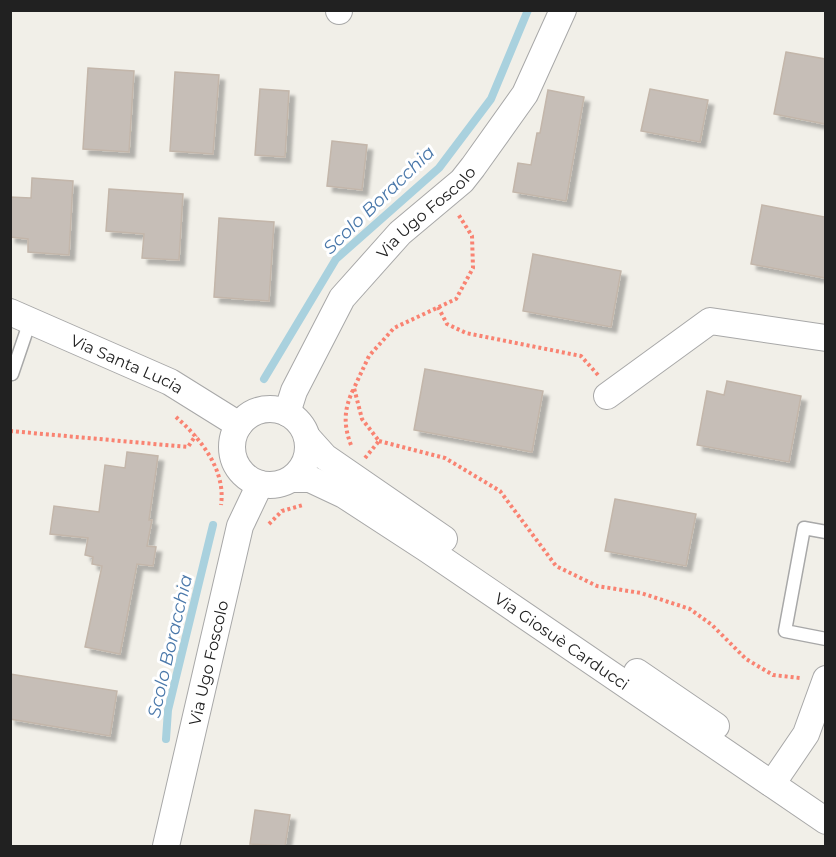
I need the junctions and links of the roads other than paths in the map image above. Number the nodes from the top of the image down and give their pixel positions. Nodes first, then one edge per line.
1 (562, 10) edge
2 (20, 316) edge
3 (825, 338) edge
4 (12, 374) edge
5 (605, 386) road end
6 (287, 413) junction
7 (239, 425) junction
8 (307, 437) junction
9 (292, 479) junction
10 (260, 484) junction
11 (825, 532) edge
12 (825, 639) edge
13 (818, 680) edge
14 (777, 777) junction
15 (820, 817) edge
16 (166, 846) edge

1 - 6 street, Via Ugo Foscolo
2 - 4 lane
2 - 7 street, Via Santa Lucia
3 - 5 street
6 - 7 street
6 - 8 street
7 - 10 street
8 - 9 street
8 - 14 street, Via Giosuè Carducci
9 - 10 street
9 - 14 street, Via Giosuè Carducci
10 - 16 street, Via Ugo Foscolo
11 - 12 lane
13 - 14 street
14 - 15 street, Via Giosuè Carducci

